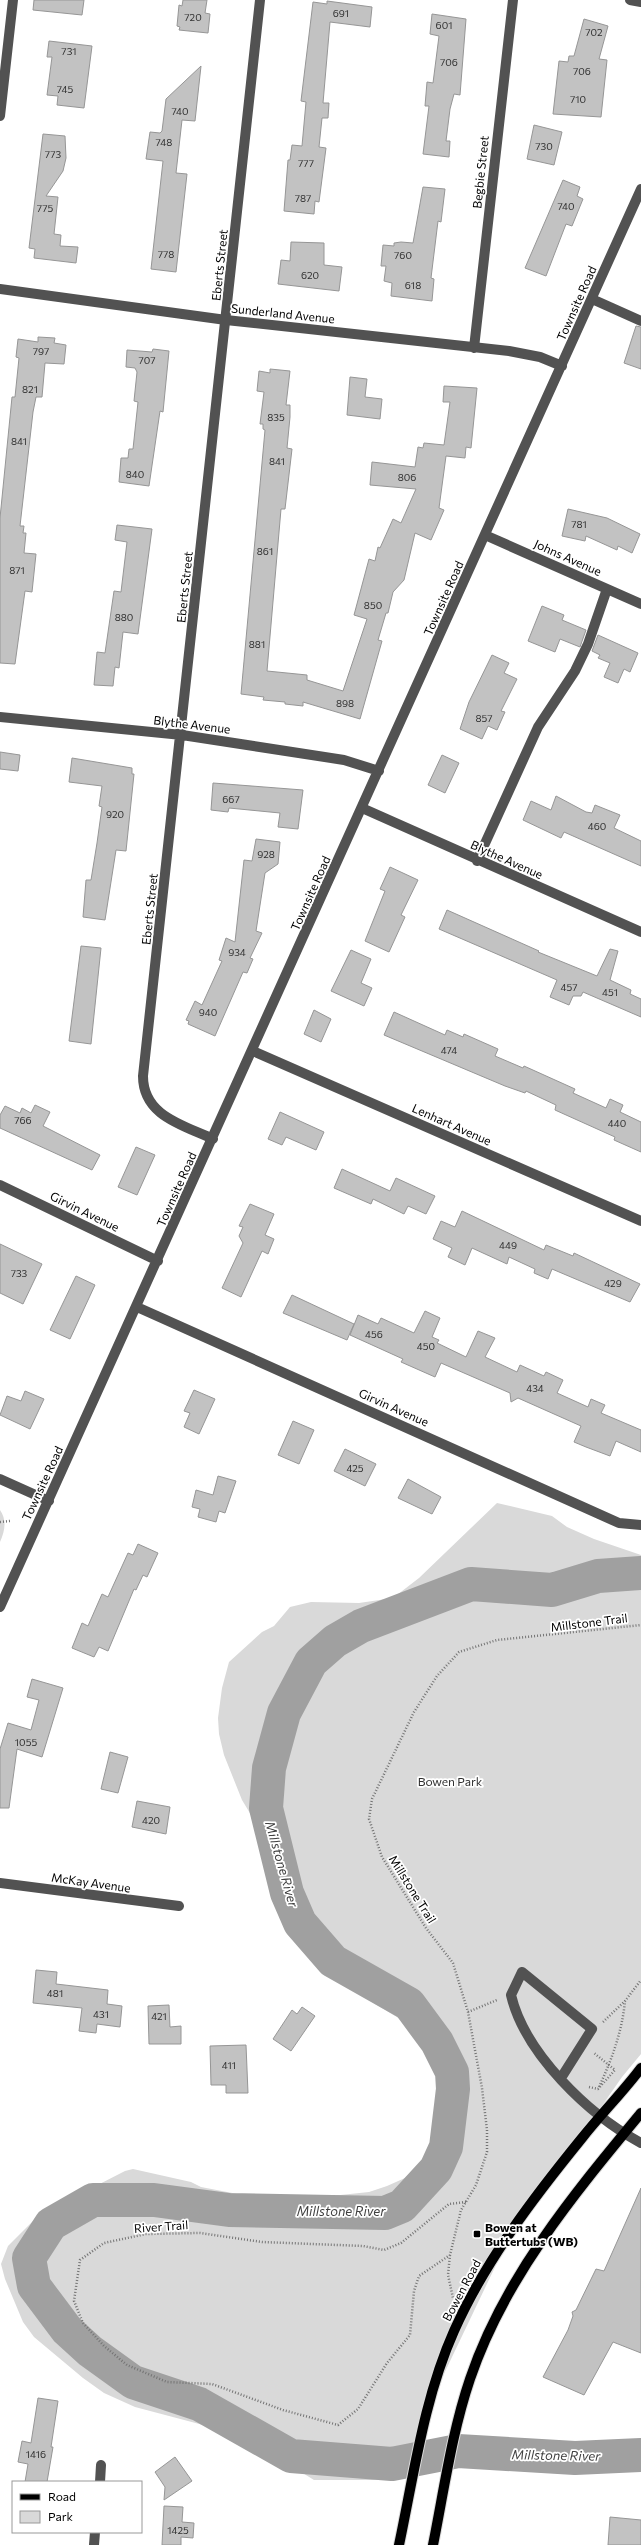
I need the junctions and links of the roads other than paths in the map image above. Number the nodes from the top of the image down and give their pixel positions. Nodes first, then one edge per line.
1 (13, 0) edge
2 (260, 0) edge
3 (512, 0) edge
4 (630, 0) edge
5 (641, 2) edge
6 (0, 116) edge
7 (641, 189) edge
8 (0, 289) edge
9 (592, 299) junction
10 (226, 320) junction
11 (641, 321) edge
12 (474, 348) junction
13 (562, 366) junction
14 (485, 535) junction
15 (607, 589) junction
16 (641, 604) edge
17 (0, 717) edge
18 (182, 735) junction
19 (379, 771) junction
20 (362, 808) junction
21 (477, 861) junction
22 (641, 932) edge
23 (253, 1051) junction
24 (213, 1139) junction
25 (0, 1185) edge
26 (641, 1221) edge
27 (158, 1260) junction
28 (137, 1307) junction
29 (0, 1479) edge
30 (48, 1501) junction
31 (641, 1525) edge
32 (0, 1607) edge
33 (0, 1883) edge
34 (179, 1906) dead end
35 (641, 2068) edge
36 (562, 2078) junction
37 (641, 2113) edge
38 (600, 2117) junction
39 (624, 2134) junction
40 (641, 2143) edge
41 (101, 2465) dead end
42 (100, 2481) edge
43 (95, 2533) edge
44 (94, 2545) edge
45 (400, 2545) edge
46 (433, 2545) edge

1 - 6 street
2 - 10 street, Eberts Street
3 - 12 street, Begbie Street
4 - 5 street
7 - 9 street, Townsite Road
8 - 10 street, Sunderland Avenue
9 - 11 street
9 - 13 street, Townsite Road
10 - 12 street, Sunderland Avenue
10 - 18 street, Eberts Street
12 - 13 street, Sunderland Avenue
13 - 14 street, Townsite Road
14 - 15 street, Johns Avenue
14 - 19 street, Townsite Road
15 - 16 street, Johns Avenue
15 - 21 street
17 - 18 street, Blythe Avenue
18 - 19 street, Blythe Avenue
18 - 24 street, Eberts Street
19 - 20 street, Townsite Road
20 - 21 street, Blythe Avenue
20 - 23 street, Townsite Road
21 - 22 street, Blythe Avenue
23 - 24 street, Townsite Road
23 - 26 street, Lenhart Avenue
24 - 27 street, Townsite Road
25 - 27 street, Girvin Avenue
27 - 28 street, Townsite Road
28 - 30 street, Townsite Road
28 - 31 street, Girvin Avenue
29 - 30 street
30 - 32 street, Townsite Road
33 - 34 street, McKay Avenue
35 - 38 main road, Bowen Road
36 - 36 street
36 - 38 street
37 - 39 main road
38 - 39 street
38 - 45 main road, Bowen Road
39 - 40 street
39 - 46 main road
41 - 42 street
43 - 44 street

